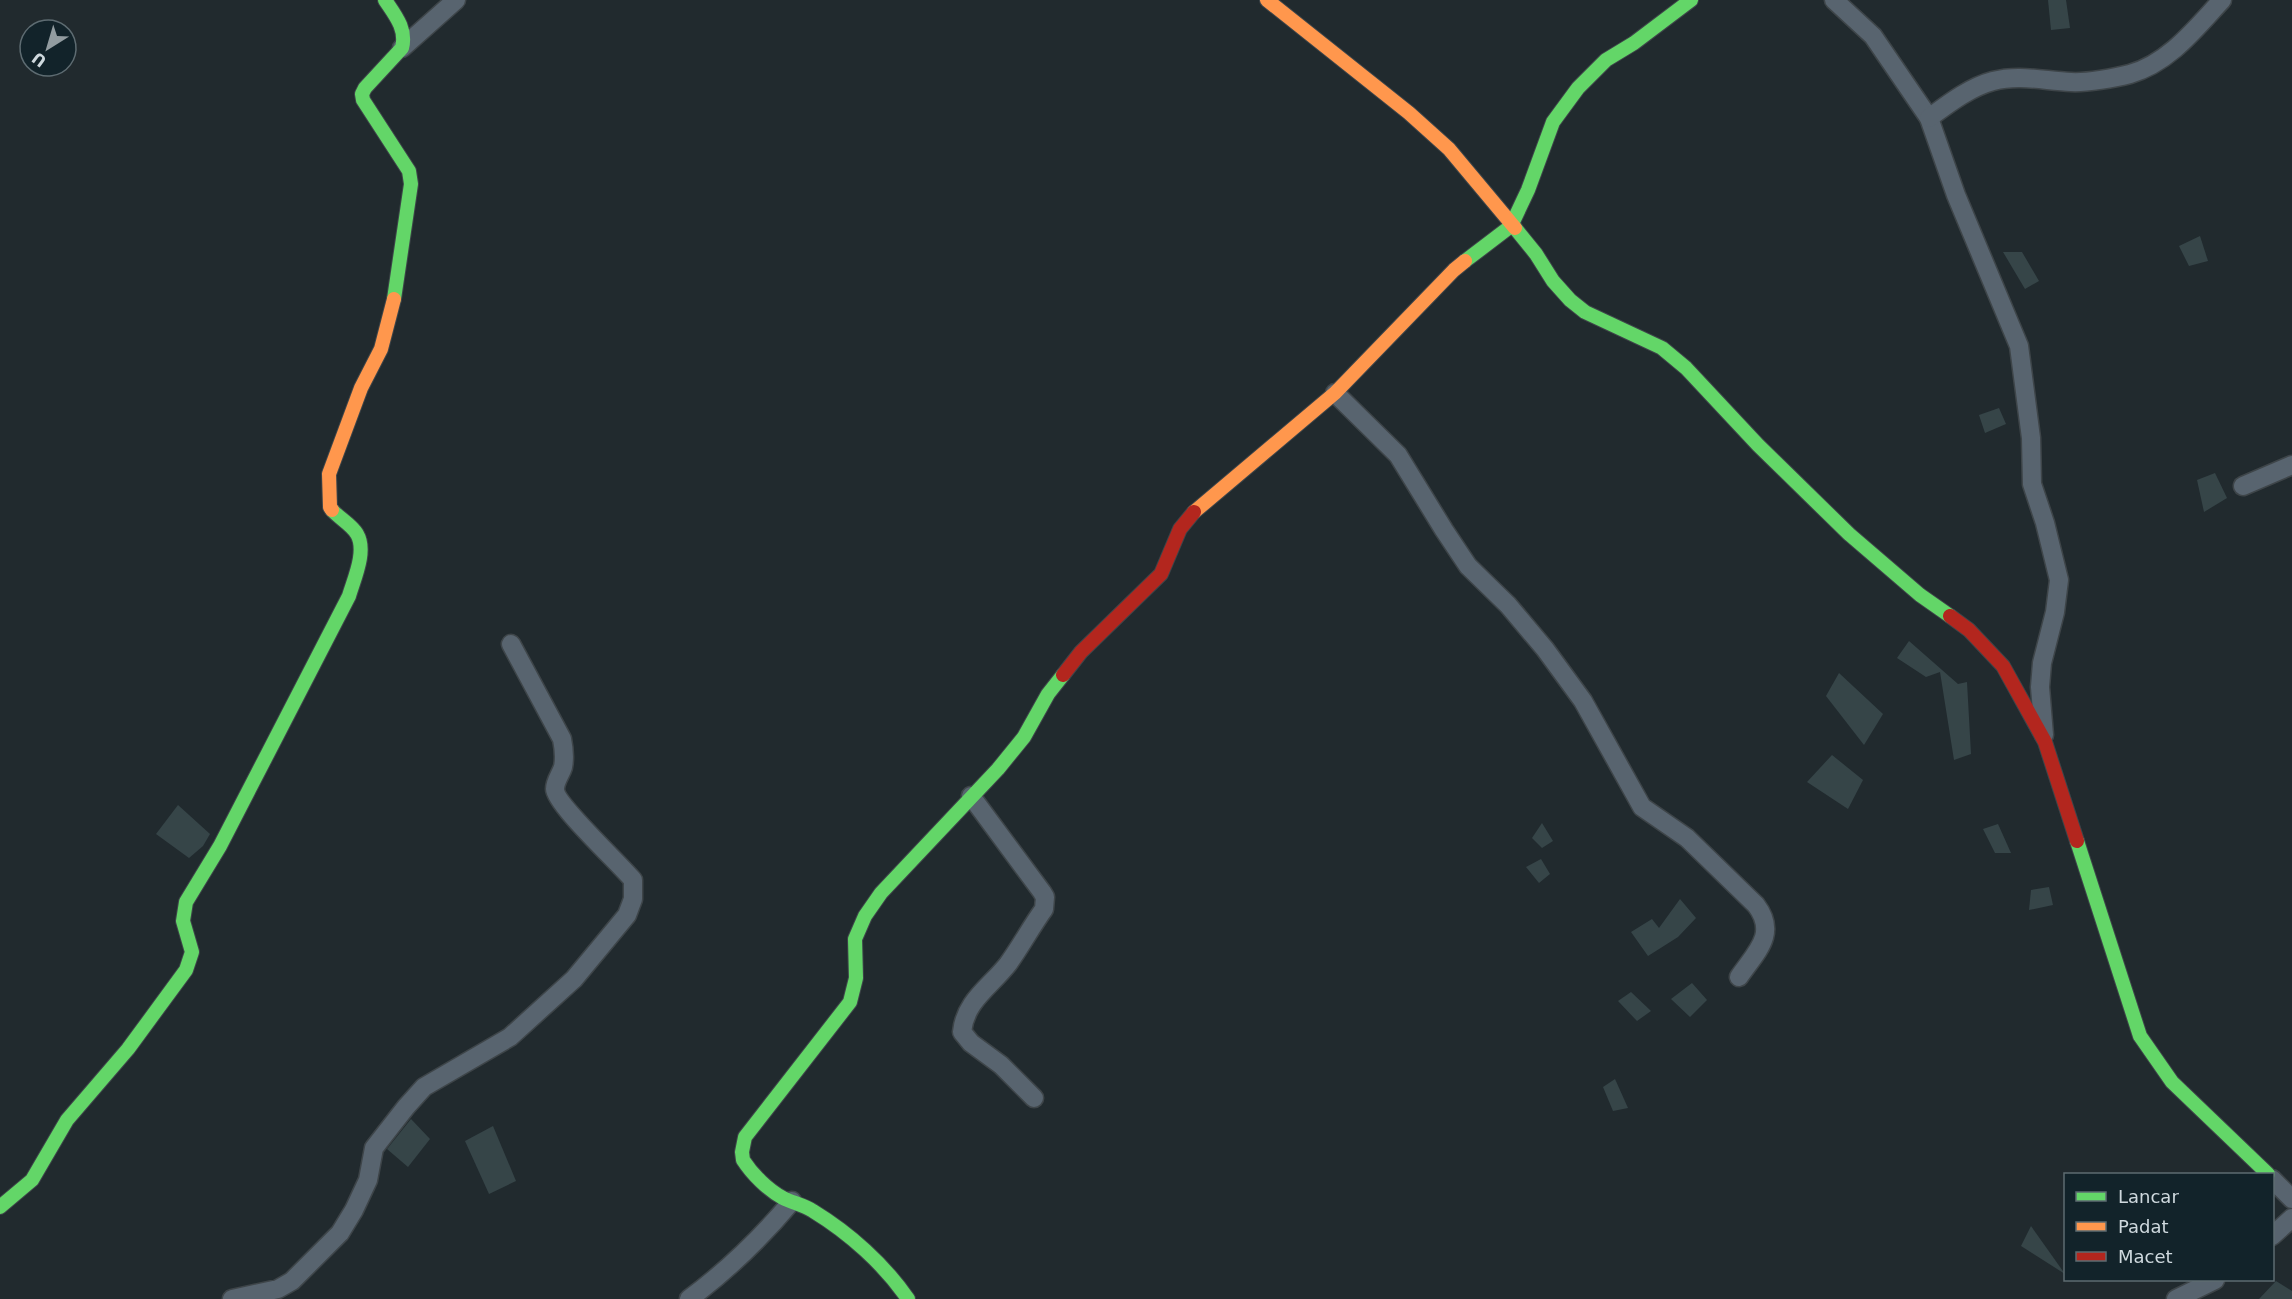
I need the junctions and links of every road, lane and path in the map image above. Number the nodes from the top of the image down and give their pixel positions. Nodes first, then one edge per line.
1 (385, 0) edge
2 (456, 0) edge
3 (1267, 0) edge
4 (1690, 0) edge
5 (1834, 0) edge
6 (2222, 0) edge
7 (402, 48) junction
8 (1929, 118) junction
9 (1511, 226) junction
10 (1335, 393) junction
11 (2292, 465) edge
12 (2243, 486) dead end
13 (511, 644) dead end
14 (2045, 742) junction
15 (971, 796) junction
16 (1739, 977) dead end
17 (1034, 1098) dead end
18 (2267, 1173) edge
19 (2274, 1181) edge
20 (2291, 1194) edge
21 (792, 1201) junction
22 (0, 1207) edge
23 (2292, 1218) edge
24 (2274, 1234) edge
25 (2213, 1281) edge
26 (232, 1299) edge
27 (689, 1299) edge
28 (908, 1299) edge
29 (2176, 1299) edge

1 - 7 street
2 - 7 street
3 - 9 street
4 - 9 street
5 - 8 street
6 - 8 street
7 - 22 street
8 - 14 street
9 - 10 street
9 - 14 street
10 - 15 street
10 - 16 street
11 - 12 street
13 - 26 street
14 - 18 street
15 - 17 street
15 - 21 street
19 - 20 street
21 - 27 street
21 - 28 street
23 - 24 street
25 - 29 street

